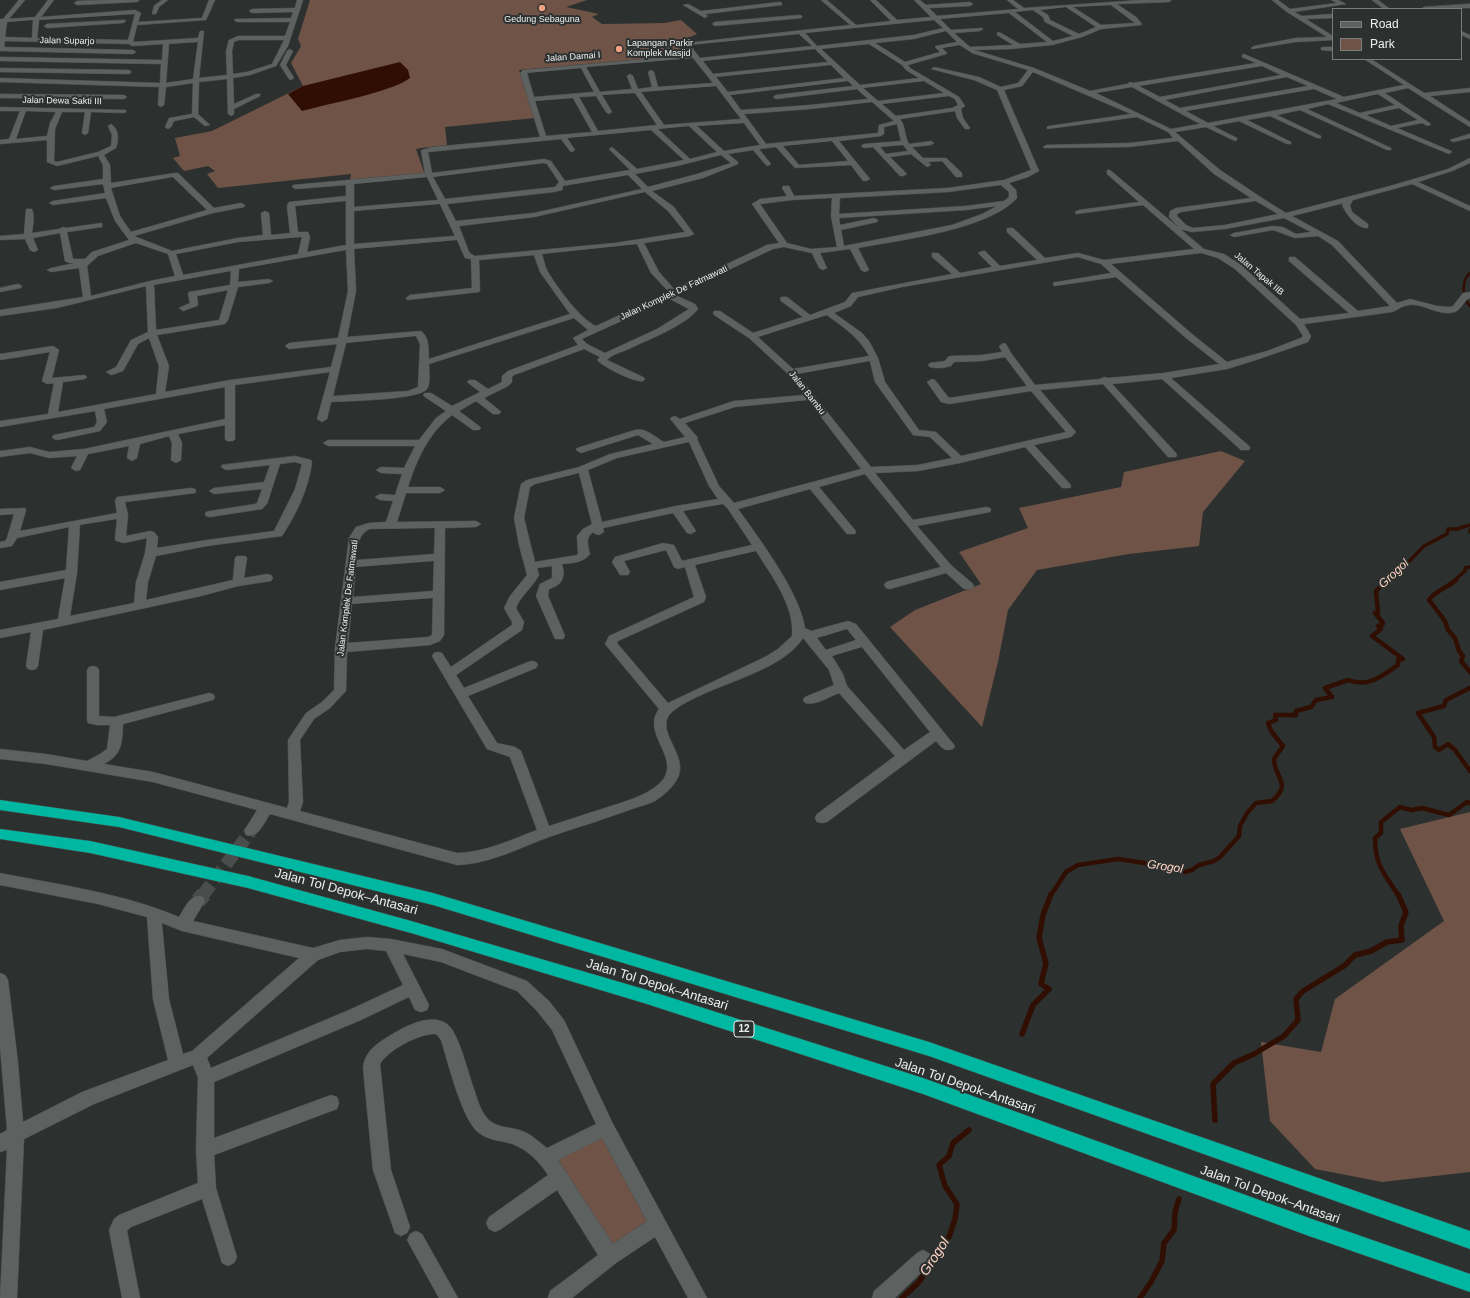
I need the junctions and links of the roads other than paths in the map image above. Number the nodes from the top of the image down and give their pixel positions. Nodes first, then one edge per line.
1 (22, 0) edge
2 (51, 0) edge
3 (165, 0) edge
4 (212, 0) edge
5 (300, 0) edge
6 (824, 0) edge
7 (873, 0) edge
8 (917, 0) edge
9 (966, 0) edge
10 (1010, 0) edge
11 (1052, 0) edge
12 (1103, 0) edge
13 (1170, 0) edge
14 (1275, 0) edge
15 (1334, 0) edge
16 (1375, 0) edge
17 (1463, 0) edge
18 (78, 1) edge
19 (137, 1) edge
20 (1149, 1) edge
21 (1435, 2) dead end
22 (1112, 4) junction
23 (686, 5) dead end
24 (782, 5) edge
25 (1470, 5) edge
26 (1065, 6) junction
27 (924, 7) junction
28 (1444, 7) junction
29 (1312, 8) junction
30 (1334, 8) edge
31 (1386, 8) edge
32 (1434, 8) edge
33 (252, 9) dead end
34 (1035, 9) junction
35 (296, 10) junction
36 (1023, 10) junction
37 (200, 11) dead end
38 (208, 11) junction
39 (1289, 11) junction
40 (1011, 12) junction
41 (154, 13) dead end
42 (699, 13) junction
43 (171, 16) dead end
44 (64, 17) junction
45 (800, 17) junction
46 (935, 18) junction
47 (1301, 18) junction
48 (1331, 18) edge
49 (36, 19) junction
50 (237, 20) dead end
51 (294, 20) junction
52 (805, 21) dead end
53 (135, 22) junction
54 (895, 22) junction
55 (2, 24) edge
56 (854, 26) junction
57 (36, 27) junction
58 (1100, 27) junction
59 (108, 28) junction
60 (980, 29) dead end
61 (948, 31) junction
62 (202, 32) dead end
63 (720, 32) junction
64 (800, 32) junction
65 (189, 34) dead end
66 (999, 34) dead end
67 (1078, 36) junction
68 (1332, 37) edge
69 (288, 38) junction
70 (1332, 38) edge
71 (0, 39) edge
72 (34, 40) junction
73 (200, 40) junction
74 (106, 41) junction
75 (131, 41) junction
76 (166, 42) junction
77 (870, 42) junction
78 (961, 43) junction
79 (1052, 43) junction
80 (1019, 46) junction
81 (816, 48) junction
82 (967, 48) junction
83 (1254, 48) dead end
84 (0, 49) edge
85 (1324, 49) dead end
86 (1332, 49) edge
87 (133, 52) junction
88 (1244, 56) dead end
89 (697, 58) junction
90 (0, 59) edge
91 (648, 60) junction
92 (1368, 60) edge
93 (131, 62) junction
94 (164, 62) junction
95 (624, 62) junction
96 (832, 63) junction
97 (904, 64) junction
98 (1262, 64) junction
99 (582, 66) junction
100 (934, 69) dead end
101 (1032, 69) junction
102 (0, 70) edge
103 (128, 72) junction
104 (1198, 74) junction
105 (1289, 75) junction
106 (712, 76) junction
107 (230, 78) junction
108 (291, 78) dead end
109 (849, 79) junction
110 (924, 79) junction
111 (0, 80) edge
112 (197, 83) junction
113 (718, 84) junction
114 (1130, 84) junction
115 (0, 85) edge
116 (128, 85) junction
117 (162, 86) junction
118 (1410, 86) junction
119 (1226, 87) junction
120 (1316, 87) junction
121 (859, 88) junction
122 (656, 89) junction
123 (1000, 89) junction
124 (636, 90) junction
125 (1470, 90) edge
126 (1092, 92) dead end
127 (1379, 92) junction
128 (598, 94) junction
129 (726, 94) junction
130 (951, 94) junction
131 (258, 95) dead end
132 (1424, 95) junction
133 (0, 96) edge
134 (576, 96) junction
135 (124, 97) junction
136 (776, 97) dead end
137 (532, 99) junction
138 (1160, 99) junction
139 (1251, 99) junction
140 (1342, 99) junction
141 (874, 101) junction
142 (1258, 102) dead end
143 (1328, 102) junction
144 (162, 105) dead end
145 (1400, 106) junction
146 (1301, 108) junction
147 (0, 109) edge
148 (24, 109) junction
149 (958, 109) junction
150 (60, 110) junction
151 (1180, 110) junction
152 (88, 111) junction
153 (1274, 111) junction
154 (609, 112) dead end
155 (740, 112) junction
156 (1137, 114) junction
157 (195, 115) junction
158 (1359, 115) junction
159 (1240, 119) junction
160 (746, 120) junction
161 (897, 120) junction
162 (691, 124) junction
163 (207, 125) dead end
164 (1205, 125) junction
165 (1470, 125) edge
166 (111, 126) dead end
167 (168, 127) dead end
168 (662, 127) junction
169 (653, 128) junction
170 (966, 128) dead end
171 (1049, 128) dead end
172 (1389, 128) junction
173 (1170, 131) junction
174 (85, 133) dead end
175 (597, 134) junction
176 (1470, 136) edge
177 (563, 137) junction
178 (49, 138) junction
179 (544, 138) junction
180 (1319, 138) dead end
181 (834, 139) junction
182 (1178, 139) junction
183 (1235, 139) dead end
184 (1453, 140) dead end
185 (12, 141) junction
186 (0, 142) edge
187 (931, 143) dead end
188 (1288, 143) dead end
189 (778, 145) junction
190 (906, 145) junction
191 (764, 146) junction
192 (864, 146) dead end
193 (875, 146) junction
194 (754, 147) junction
195 (1046, 147) dead end
196 (612, 149) dead end
197 (1390, 149) dead end
198 (572, 150) dead end
199 (914, 152) junction
200 (1449, 152) dead end
201 (722, 153) junction
202 (100, 154) junction
203 (884, 156) junction
204 (1470, 160) edge
205 (689, 161) junction
206 (854, 163) junction
207 (768, 164) dead end
208 (633, 172) junction
209 (1110, 172) dead end
210 (902, 174) dead end
211 (429, 175) junction
212 (959, 175) dead end
213 (866, 179) dead end
214 (350, 182) junction
215 (1002, 182) junction
216 (1412, 182) junction
217 (108, 184) junction
218 (563, 184) junction
219 (296, 187) dead end
220 (54, 188) dead end
221 (786, 188) dead end
222 (647, 190) junction
223 (109, 195) junction
224 (836, 196) junction
225 (350, 198) junction
226 (792, 198) junction
227 (1257, 199) junction
228 (1350, 199) junction
229 (442, 202) junction
230 (53, 203) dead end
231 (1007, 203) junction
232 (1145, 203) junction
233 (241, 205) dead end
234 (966, 208) junction
235 (351, 209) junction
236 (1470, 209) edge
237 (29, 211) dead end
238 (212, 211) junction
239 (900, 212) junction
240 (1079, 212) dead end
241 (265, 213) dead end
242 (1286, 215) junction
243 (835, 216) junction
244 (979, 219) junction
245 (454, 224) junction
246 (99, 225) dead end
247 (1365, 226) dead end
248 (838, 228) junction
249 (64, 229) junction
250 (1010, 230) dead end
251 (1320, 234) junction
252 (294, 235) junction
253 (1234, 235) dead end
254 (28, 236) junction
255 (132, 237) junction
256 (0, 238) edge
257 (267, 238) junction
258 (458, 238) junction
259 (640, 242) junction
260 (784, 244) junction
261 (350, 247) junction
262 (853, 247) junction
263 (841, 249) junction
264 (34, 250) dead end
265 (1201, 251) junction
266 (538, 252) junction
267 (815, 252) junction
268 (171, 253) junction
269 (982, 253) dead end
270 (302, 256) junction
271 (935, 256) dead end
272 (475, 258) junction
273 (1292, 259) dead end
274 (1043, 261) junction
275 (1104, 262) junction
276 (85, 263) junction
277 (823, 268) dead end
278 (998, 268) junction
279 (235, 269) junction
280 (51, 270) dead end
281 (865, 270) dead end
282 (1117, 274) junction
283 (958, 276) junction
284 (180, 278) junction
285 (269, 281) dead end
286 (150, 283) junction
287 (1057, 284) dead end
288 (18, 286) dead end
289 (233, 286) junction
290 (0, 290) edge
291 (671, 294) junction
292 (1470, 295) edge
293 (410, 298) dead end
294 (87, 299) junction
295 (784, 299) dead end
296 (1394, 306) junction
297 (183, 308) dead end
298 (828, 312) junction
299 (0, 313) edge
300 (717, 313) dead end
301 (1356, 314) junction
302 (575, 315) junction
303 (809, 318) junction
304 (1299, 323) junction
305 (594, 329) junction
306 (152, 333) junction
307 (752, 336) junction
308 (342, 342) junction
309 (288, 346) dead end
310 (584, 346) junction
311 (605, 356) junction
312 (0, 357) edge
313 (874, 358) junction
314 (424, 363) junction
315 (933, 366) dead end
316 (1227, 366) junction
317 (335, 369) junction
318 (111, 372) dead end
319 (791, 372) junction
320 (1164, 376) junction
321 (82, 377) dead end
322 (640, 379) dead end
323 (59, 380) junction
324 (1104, 380) junction
325 (230, 382) junction
326 (472, 382) dead end
327 (932, 382) dead end
328 (1033, 388) junction
329 (487, 393) junction
330 (428, 395) dead end
331 (160, 396) junction
332 (810, 397) junction
333 (478, 398) junction
334 (328, 399) junction
335 (99, 407) junction
336 (453, 411) junction
337 (496, 412) dead end
338 (52, 416) junction
339 (322, 419) dead end
340 (229, 421) junction
341 (0, 424) edge
342 (476, 428) dead end
343 (173, 433) junction
344 (57, 437) dead end
345 (693, 438) junction
346 (230, 439) dead end
347 (135, 442) junction
348 (328, 443) dead end
349 (420, 443) junction
350 (662, 445) junction
351 (1028, 445) junction
352 (1245, 448) dead end
353 (581, 450) dead end
354 (84, 452) junction
355 (0, 454) edge
356 (1172, 455) dead end
357 (132, 458) dead end
358 (176, 460) dead end
359 (960, 460) junction
360 (276, 461) junction
361 (226, 467) dead end
362 (76, 468) dead end
363 (584, 468) junction
364 (382, 470) dead end
365 (868, 470) junction
366 (407, 471) junction
367 (268, 485) junction
368 (812, 485) junction
369 (1066, 486) dead end
370 (440, 490) dead end
371 (191, 491) dead end
372 (214, 491) dead end
373 (401, 494) junction
374 (380, 497) dead end
375 (728, 504) junction
376 (676, 508) junction
377 (986, 510) dead end
378 (0, 512) edge
379 (210, 514) dead end
380 (122, 515) junction
381 (76, 523) junction
382 (476, 524) dead end
383 (910, 524) junction
384 (440, 525) junction
385 (390, 526) junction
386 (598, 528) junction
387 (691, 531) dead end
388 (851, 532) dead end
389 (12, 536) junction
390 (0, 545) edge
391 (759, 547) junction
392 (151, 553) junction
393 (440, 557) junction
394 (241, 558) dead end
395 (556, 562) junction
396 (689, 563) junction
397 (351, 564) junction
398 (530, 566) junction
399 (948, 569) junction
400 (624, 572) dead end
401 (71, 573) junction
402 (267, 578) dead end
403 (238, 582) junction
404 (890, 585) dead end
405 (0, 586) edge
406 (968, 586) dead end
407 (439, 594) junction
408 (347, 601) junction
409 (140, 604) junction
410 (63, 622) junction
411 (38, 628) junction
412 (804, 632) junction
413 (0, 634) edge
414 (559, 636) dead end
415 (865, 642) junction
416 (341, 648) junction
417 (823, 655) junction
418 (438, 656) dead end
419 (532, 664) dead end
420 (32, 666) dead end
421 (93, 670) dead end
422 (449, 674) junction
423 (841, 687) junction
424 (461, 694) junction
425 (209, 697) dead end
426 (809, 700) dead end
427 (667, 710) junction
428 (116, 721) junction
429 (938, 733) junction
430 (948, 746) dead end
431 (0, 754) edge
432 (903, 757) junction
433 (88, 766) junction
434 (0, 805) edge
435 (267, 807) junction
436 (292, 814) junction
437 (822, 818) dead end
438 (251, 831) tunnel mouth
439 (545, 833) junction
440 (0, 834) edge
441 (0, 879) edge
442 (198, 901) tunnel mouth
443 (154, 913) junction
444 (182, 924) junction
445 (391, 945) junction
446 (313, 955) junction
447 (0, 980) edge
448 (412, 988) junction
449 (421, 1005) dead end
450 (198, 1056) junction
451 (177, 1065) junction
452 (206, 1078) junction
453 (331, 1103) dead end
454 (606, 1128) junction
455 (16, 1134) junction
456 (0, 1144) edge
457 (205, 1150) junction
458 (546, 1158) junction
459 (560, 1177) junction
460 (208, 1188) junction
461 (495, 1223) dead end
462 (658, 1224) junction
463 (401, 1227) dead end
464 (416, 1240) dead end
465 (1470, 1240) edge
466 (228, 1257) dead end
467 (610, 1257) junction
468 (923, 1259) dead end
469 (1470, 1283) edge
470 (8, 1298) edge
471 (131, 1298) edge
472 (449, 1298) edge
473 (557, 1298) edge
474 (698, 1298) edge
475 (881, 1298) edge

1 - 55 street
2 - 49 street
3 - 41 street
4 - 38 street
5 - 35 street
6 - 56 street
7 - 54 street
8 - 27 street
9 - 27 street
10 - 36 street
11 - 26 street
12 - 22 street
13 - 20 street
14 - 39 street
15 - 30 street
16 - 31 street
17 - 25 street
18 - 19 street
18 - 44 street
20 - 22 street
21 - 28 street
22 - 26 street
22 - 58 street
23 - 42 street
24 - 42 street
24 - 45 street
25 - 28 street
26 - 34 street
26 - 58 street
27 - 46 street
28 - 32 street
29 - 30 street
29 - 39 street
29 - 48 street
33 - 35 street
34 - 36 street
34 - 67 street
35 - 51 street
36 - 40 street
37 - 38 street
38 - 53 street
39 - 47 street
40 - 46 street
40 - 79 street
42 - 63 street
43 - 53 street
44 - 49 street
44 - 53 street
45 - 52 street
45 - 63 street
46 - 54 street
46 - 61 street
47 - 48 street
47 - 68 street
49 - 55 street
49 - 57 street
50 - 51 street
51 - 69 street
53 - 59 street
53 - 75 street
54 - 56 street
55 - 71 street
56 - 64 street
57 - 59 street
57 - 72 street
58 - 67 street
59 - 74 street
60 - 61 street, Jalan Damai I
61 - 77 street, Jalan Damai I
61 - 78 street
62 - 73 street
63 - 64 street
63 - 89 street
64 - 81 street
65 - 75 street
66 - 80 street
67 - 79 street
69 - 107 street
69 - 107 street
69 - 108 street
70 - 83 street
71 - 72 street
71 - 84 street
72 - 74 street
73 - 76 street
73 - 112 street
74 - 75 street
75 - 76 street
75 - 87 street
76 - 94 street
77 - 81 street, Jalan Damai I
77 - 97 street
78 - 82 street
78 - 97 street
79 - 80 street
80 - 82 street
81 - 89 street, Jalan Damai I
81 - 96 street
82 - 101 street
84 - 87 street, Jalan Suparjo
85 - 86 street
87 - 93 street
88 - 98 street
89 - 91 street, Jalan Damai I
89 - 106 street
90 - 93 street
91 - 95 street, Jalan Damai I
91 - 122 street
92 - 118 street
93 - 94 street
93 - 103 street
94 - 117 street
95 - 99 street, Jalan Damai I
95 - 124 street
96 - 106 street
96 - 109 street
97 - 110 street
98 - 104 street
98 - 105 street
99 - 128 street
99 - 137 street, Jalan Damai I
100 - 123 street
101 - 123 street
101 - 156 street
102 - 103 street
103 - 116 street
104 - 114 street
104 - 119 street
105 - 119 street
105 - 120 street
106 - 113 street
107 - 112 street
107 - 131 street
109 - 121 street
109 - 129 street
110 - 121 street
110 - 130 street
111 - 116 street
112 - 117 street
112 - 157 street
113 - 122 street
113 - 129 street
114 - 126 street
114 - 138 street
115 - 116 street
116 - 117 street
116 - 135 street
117 - 144 street
118 - 127 street
118 - 132 street
119 - 138 street
119 - 139 street
120 - 139 street
120 - 140 street
121 - 136 street
121 - 141 street
122 - 124 street
123 - 215 street
124 - 128 street
124 - 168 street
125 - 132 street
127 - 140 street
127 - 145 street
128 - 134 street
128 - 154 street
129 - 155 street
130 - 141 street
130 - 149 street
132 - 165 street
133 - 135 street
134 - 137 street
134 - 175 street
135 - 152 street, Jalan Dewa Sakti III
137 - 179 street, Jalan Damai I
138 - 151 street
139 - 142 street
139 - 151 street
140 - 143 street
141 - 155 street
141 - 161 street
143 - 146 street
143 - 158 street
145 - 158 street
145 - 172 street
146 - 153 street
146 - 197 street
147 - 148 street, Jalan Dewa Sakti III
148 - 150 street, Jalan Dewa Sakti III
148 - 185 street
149 - 161 street
149 - 170 street
150 - 152 street, Jalan Dewa Sakti III
150 - 178 street
151 - 164 street
152 - 174 street
153 - 159 street
153 - 180 street
155 - 160 street
156 - 171 street
156 - 173 street
157 - 163 street
157 - 167 street
158 - 172 street
159 - 164 street
159 - 188 street
160 - 162 street
160 - 191 street
161 - 181 street
161 - 190 street
162 - 168 street
162 - 201 street
164 - 173 street
164 - 183 street
166 - 202 street
168 - 169 street
169 - 175 street
169 - 205 street
172 - 200 street
173 - 182 street
175 - 177 street
176 - 184 street
177 - 179 street
177 - 198 street
178 - 185 street
178 - 202 street
179 - 211 street
181 - 189 street
181 - 206 street
182 - 195 street
182 - 227 street
185 - 186 street
187 - 190 street
189 - 191 street
189 - 206 street
190 - 193 street
190 - 199 street
191 - 194 street
192 - 193 street
193 - 203 street
194 - 201 street
194 - 207 street
196 - 208 street
199 - 203 street
199 - 212 street
201 - 205 street
201 - 222 street
202 - 217 street
203 - 210 street
204 - 216 street
205 - 208 street
206 - 213 street
208 - 218 street
208 - 222 street
209 - 232 street
211 - 214 street
211 - 218 street
211 - 229 street
214 - 219 street
214 - 225 street
215 - 224 street
215 - 231 street
216 - 228 street
216 - 236 street
217 - 220 street
217 - 223 street
217 - 238 street
218 - 229 street
221 - 226 street
222 - 245 street
222 - 259 street
223 - 230 street
223 - 255 street
224 - 226 street
224 - 243 street
225 - 235 street
225 - 252 street
226 - 260 street
227 - 242 street
227 - 242 street
228 - 242 street
228 - 247 street
229 - 235 street
229 - 245 street
231 - 234 street
231 - 244 street
232 - 240 street
232 - 265 street
233 - 238 street
234 - 239 street
234 - 244 street
235 - 261 street
237 - 254 street
238 - 255 street
239 - 243 street
239 - 248 street
241 - 257 street
242 - 251 street
243 - 248 street
244 - 262 street
245 - 258 street
246 - 249 street
248 - 263 street
249 - 254 street
249 - 276 street
250 - 274 street
251 - 253 street
251 - 296 street
252 - 257 street
252 - 270 street
254 - 256 street
254 - 264 street
255 - 268 street
255 - 276 street
257 - 268 street
258 - 261 street
258 - 272 street
259 - 266 street
259 - 291 street
260 - 267 street
260 - 291 street, Jalan Komplek De Fatmawati
261 - 270 street
261 - 308 street
262 - 263 street
262 - 281 street
263 - 267 street
265 - 275 street
265 - 304 street, Jalan Tapak IIB
266 - 272 street
266 - 302 street
267 - 277 street
268 - 284 street
269 - 278 street
270 - 279 street
271 - 283 street
272 - 293 street
273 - 301 street
274 - 275 street
274 - 278 street
275 - 282 street
276 - 280 street
276 - 294 street
278 - 283 street
279 - 284 street
279 - 289 street
282 - 287 street
282 - 316 street
283 - 298 street
284 - 286 street
285 - 289 street
286 - 294 street
286 - 306 street
288 - 290 street
289 - 297 street
289 - 306 street
291 - 305 street, Jalan Komplek De Fatmawati
291 - 311 street
292 - 296 street
294 - 299 street
295 - 303 street
296 - 301 street
298 - 303 street
298 - 313 street
300 - 307 street, Jalan Bambu
301 - 304 street
302 - 305 street
302 - 314 street
303 - 307 street
304 - 316 street
305 - 310 street, Jalan Komplek De Fatmawati
306 - 318 street
306 - 331 street
307 - 319 street, Jalan Bambu
308 - 309 street
308 - 314 street
308 - 317 street
310 - 311 street
310 - 329 street
311 - 322 street
312 - 323 street
313 - 319 street
313 - 359 street
314 - 334 street
315 - 328 street
316 - 320 street
317 - 325 street
317 - 334 street
319 - 332 street, Jalan Bambu
320 - 324 street
320 - 352 street
321 - 323 street
323 - 338 street
324 - 328 street
324 - 356 street
325 - 331 street
325 - 340 street
326 - 329 street
327 - 328 street
328 - 351 street
329 - 333 street
330 - 336 street
331 - 335 street
332 - 345 street
332 - 365 street, Jalan Bambu
333 - 336 street
333 - 337 street
334 - 339 street
335 - 338 street
335 - 344 street
336 - 342 street
336 - 349 street
338 - 341 street
340 - 343 street
340 - 346 street
343 - 347 street
343 - 358 street
345 - 350 street
345 - 375 street
347 - 354 street
347 - 357 street
348 - 349 street
349 - 366 street
350 - 353 street
350 - 363 street
351 - 359 street
351 - 369 street
354 - 355 street
354 - 362 street
359 - 365 street
360 - 361 street
360 - 367 street
360 - 392 street
363 - 386 street
363 - 398 street
364 - 366 street
365 - 368 street
365 - 383 street, Jalan Bambu
366 - 373 street
367 - 372 street
367 - 379 street
368 - 375 street
368 - 388 street
370 - 373 street
371 - 380 street
373 - 374 street
373 - 385 street
375 - 376 street
375 - 391 street
376 - 386 street
376 - 387 street
377 - 383 street
378 - 389 street
380 - 381 street
380 - 392 street
381 - 389 street
381 - 401 street
382 - 384 street
383 - 399 street, Jalan Bambu
384 - 385 street
384 - 393 street
385 - 397 street, Jalan Komplek De Fatmawati
386 - 395 street
389 - 390 street
391 - 396 street
391 - 412 street
392 - 409 street
393 - 397 street
393 - 407 street
394 - 403 street
395 - 398 street
395 - 414 street
396 - 400 street
396 - 427 street
397 - 408 street, Jalan Komplek De Fatmawati
398 - 422 street
399 - 404 street
399 - 406 street, Jalan Bambu
401 - 405 street
401 - 410 street
402 - 403 street
403 - 409 street
407 - 408 street
407 - 416 street
408 - 416 street, Jalan Komplek De Fatmawati
409 - 410 street
410 - 411 street
411 - 413 street
411 - 420 street
412 - 415 street
412 - 417 street
412 - 427 street
415 - 417 street
415 - 429 street
416 - 436 street, Jalan Komplek De Fatmawati
417 - 423 street
418 - 422 street
419 - 424 street
421 - 428 street
422 - 424 street
423 - 426 street
423 - 432 street
424 - 439 street
425 - 428 street
427 - 439 street
428 - 433 street
429 - 430 street
429 - 432 street
431 - 433 street
432 - 437 street
433 - 435 street
434 - 465 highway, Jalan Tol Depok–Antasari
435 - 436 street
435 - 438 street
436 - 439 street
440 - 469 highway, Jalan Tol Depok–Antasari / 12
441 - 443 street
442 - 444 street
443 - 444 street
443 - 451 street
444 - 446 street
445 - 446 street
445 - 448 street
445 - 454 street
446 - 450 street
447 - 455 street
448 - 449 street
448 - 452 street
450 - 451 street
450 - 452 street
451 - 455 street
452 - 457 street
453 - 457 street
454 - 458 street
454 - 462 street
455 - 456 street
455 - 470 street
457 - 460 street
458 - 459 street
458 - 463 street
459 - 461 street
459 - 467 street
460 - 466 street
460 - 471 street
462 - 467 street
462 - 474 street
464 - 472 street
467 - 473 street
468 - 475 street

